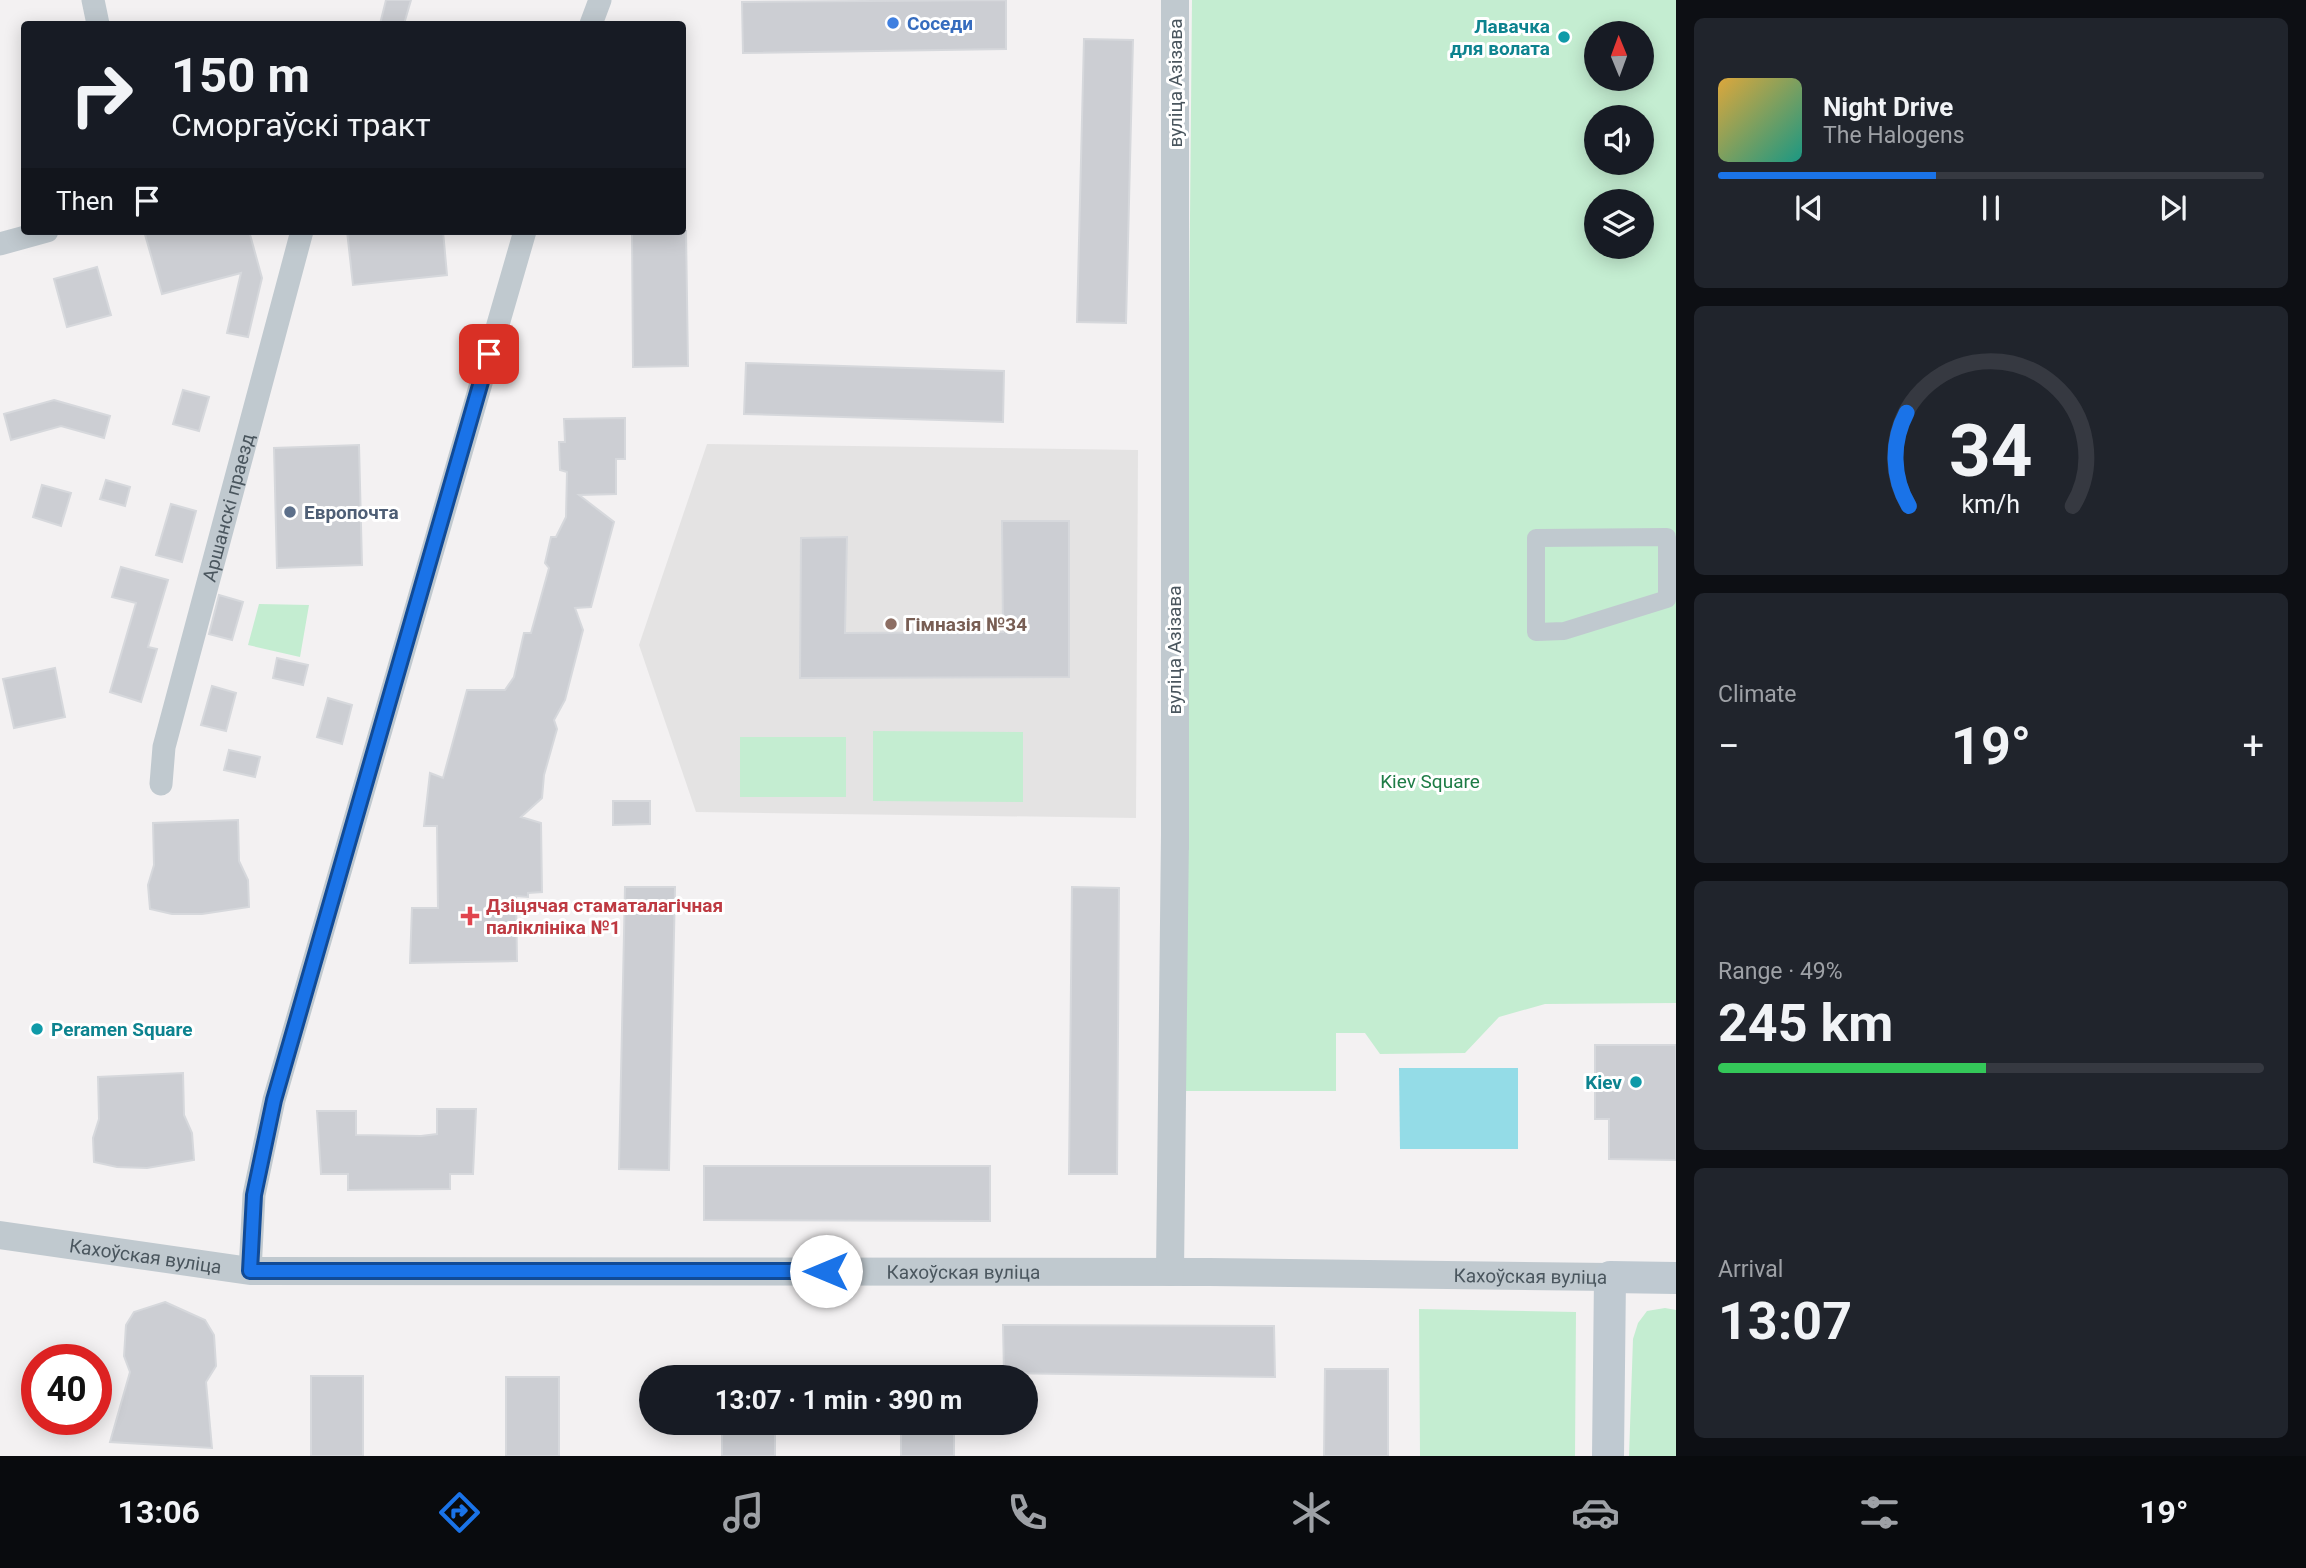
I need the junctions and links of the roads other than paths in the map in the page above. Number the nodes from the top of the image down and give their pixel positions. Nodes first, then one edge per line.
1 (93, 0) edge
2 (600, 0) edge
3 (1175, 0) edge
4 (97, 21) edge
5 (592, 21) edge
6 (33, 235) edge
7 (301, 235) edge
8 (524, 235) edge
9 (0, 244) edge
10 (1667, 537) joint
11 (161, 784) dead end
12 (0, 1235) edge
13 (250, 1271) junction
14 (1170, 1272) junction
15 (1610, 1278) junction
16 (1676, 1278) edge
17 (1608, 1456) edge

1 - 4 street
2 - 5 street
3 - 14 street, вуліца Азізава
6 - 9 street
7 - 11 street, Аршанскі праезд
8 - 13 street
10 - 10 street
12 - 13 street, Кахоўская вуліца
13 - 14 street, Кахоўская вуліца
14 - 15 street, Кахоўская вуліца
15 - 16 main road, Кахоўская вуліца
15 - 17 main road

